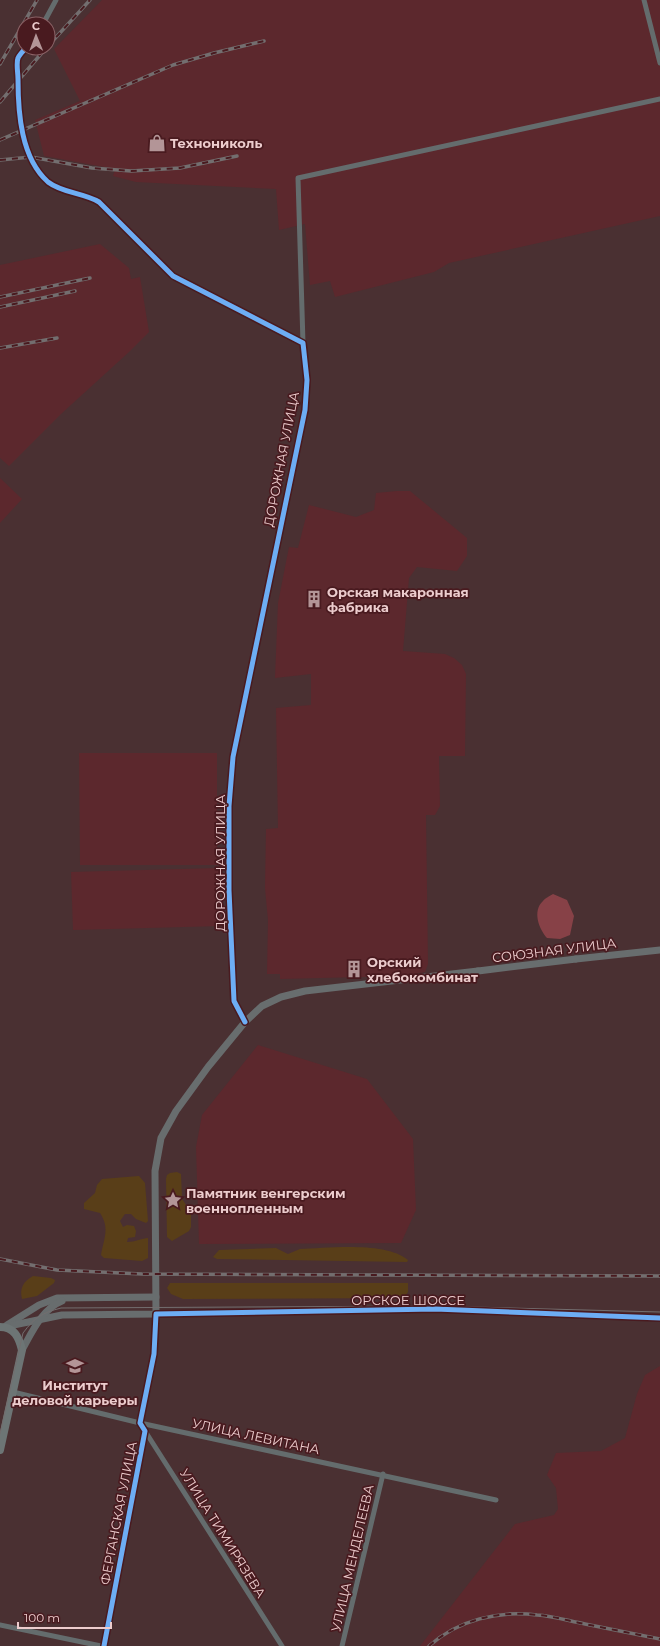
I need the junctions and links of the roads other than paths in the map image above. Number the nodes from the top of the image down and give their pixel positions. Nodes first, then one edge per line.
1 (56, 0) edge
2 (644, 0) edge
3 (47, 16) edge
4 (20, 56) edge
5 (660, 63) edge
6 (660, 99) edge
7 (303, 343) junction
8 (660, 950) edge
9 (245, 1022) junction
10 (156, 1297) junction
11 (70, 1298) junction
12 (156, 1314) junction
13 (660, 1318) edge
14 (39, 1321) junction
15 (2, 1327) edge
16 (22, 1350) junction
17 (13, 1392) junction
18 (140, 1423) junction
19 (146, 1431) junction
20 (0, 1450) edge
21 (383, 1474) junction
22 (496, 1500) dead end
23 (0, 1625) edge
24 (102, 1646) edge
25 (282, 1646) edge
26 (342, 1646) edge

1 - 3 street
2 - 5 street
4 - 7 street
6 - 7 street, ДОРОЖНАЯ УЛИЦА
7 - 9 street, ДОРОЖНАЯ УЛИЦА
8 - 9 main road, СОЮЗНАЯ УЛИЦА, bridge
9 - 10 main road, СОЮЗНАЯ УЛИЦА
10 - 11 main road
10 - 12 main road, СОЮЗНАЯ УЛИЦА
11 - 14 main road
11 - 15 main road
12 - 13 street, ОРСКОЕ ШОССЕ, bridge
12 - 14 main road, ОРСКОЕ ШОССЕ
12 - 18 street
14 - 15 main road, ОРСКОЕ ШОССЕ
14 - 16 main road
15 - 16 main road
16 - 17 main road
17 - 18 street, УЛИЦА ЛЕВИТАНА
17 - 20 main road
18 - 19 street, ФЕРГАНСКАЯ УЛИЦА
18 - 21 street, УЛИЦА ЛЕВИТАНА
19 - 24 street, ФЕРГАНСКАЯ УЛИЦА
19 - 25 street, УЛИЦА ТИМИРЯЗЕВА
21 - 22 street, УЛИЦА ЛЕВИТАНА
21 - 26 street, УЛИЦА МЕНДЕЛЕЕВА
23 - 24 street

